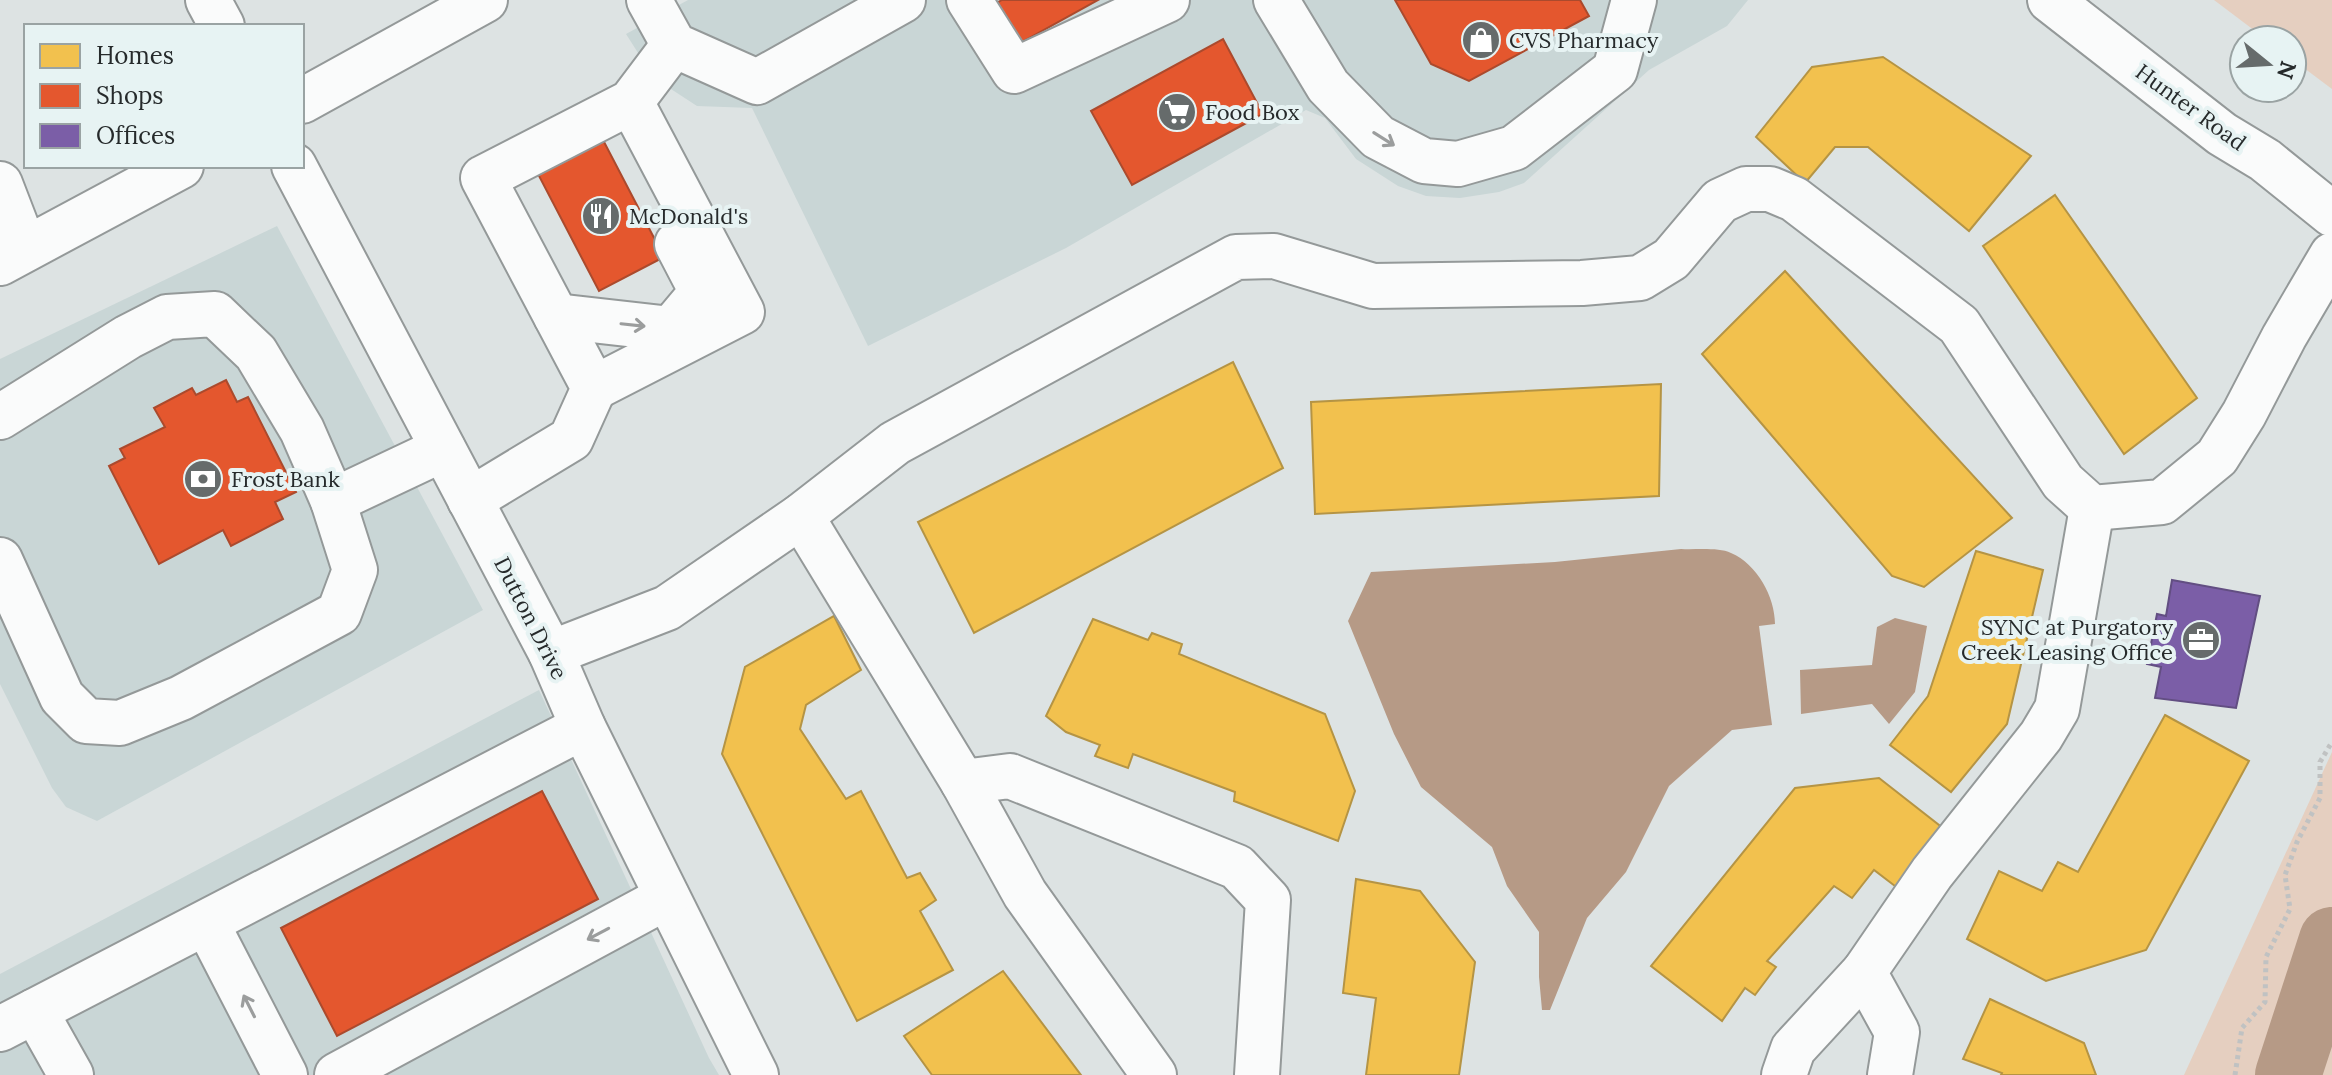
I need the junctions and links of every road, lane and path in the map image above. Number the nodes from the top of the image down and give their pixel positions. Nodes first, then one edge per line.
1 (208, 0) edge
2 (485, 0) edge
3 (649, 0) edge
4 (903, 0) edge
5 (969, 0) edge
6 (1167, 0) edge
7 (1276, 0) edge
8 (1634, 0) edge
9 (2050, 0) edge
10 (221, 24) edge
11 (674, 45) junction
12 (304, 100) edge
13 (631, 102) junction
14 (660, 157) junction
15 (177, 168) edge
16 (295, 168) edge
17 (0, 184) edge
18 (2332, 214) edge
19 (2332, 255) edge
20 (12, 256) edge
21 (556, 316) junction
22 (594, 388) junction
23 (0, 417) edge
24 (443, 449) junction
25 (470, 500) junction
26 (333, 501) junction
27 (2092, 508) junction
28 (801, 516) junction
29 (0, 560) edge
30 (551, 653) junction
31 (583, 727) junction
32 (2332, 742) edge
33 (963, 782) junction
34 (667, 897) junction
35 (207, 924) junction
36 (1864, 972) junction
37 (17, 1020) edge
38 (742, 1070) edge
39 (71, 1075) edge
40 (285, 1075) edge
41 (337, 1075) edge
42 (1154, 1075) edge
43 (1257, 1075) edge
44 (1784, 1075) edge
45 (1890, 1075) edge
46 (2235, 1075) edge

1 - 10 street
2 - 12 street
3 - 11 street
4 - 11 street
5 - 6 street
7 -> 8 street
9 - 18 street, Hunter Road
11 - 13 street
13 - 14 street
13 - 21 street
21 -> 14 street
14 - 22 street
15 - 20 street
16 - 24 street, Dutton Drive
17 - 20 street
19 - 27 street
21 - 22 street
22 - 25 street
23 - 26 street
24 - 25 street, Dutton Drive
24 - 26 street
25 - 30 street, Dutton Drive
26 - 29 street
27 - 28 street
27 - 36 street
28 - 30 street
28 - 33 street
30 - 31 street, Dutton Drive
31 - 34 street, Dutton Drive
31 - 35 street
32 - 46 path
33 - 42 street
33 - 43 street
34 - 38 street, Dutton Drive
34 -> 41 street
35 - 37 street
40 -> 35 street
36 - 44 street
36 - 45 street
37 - 39 street

